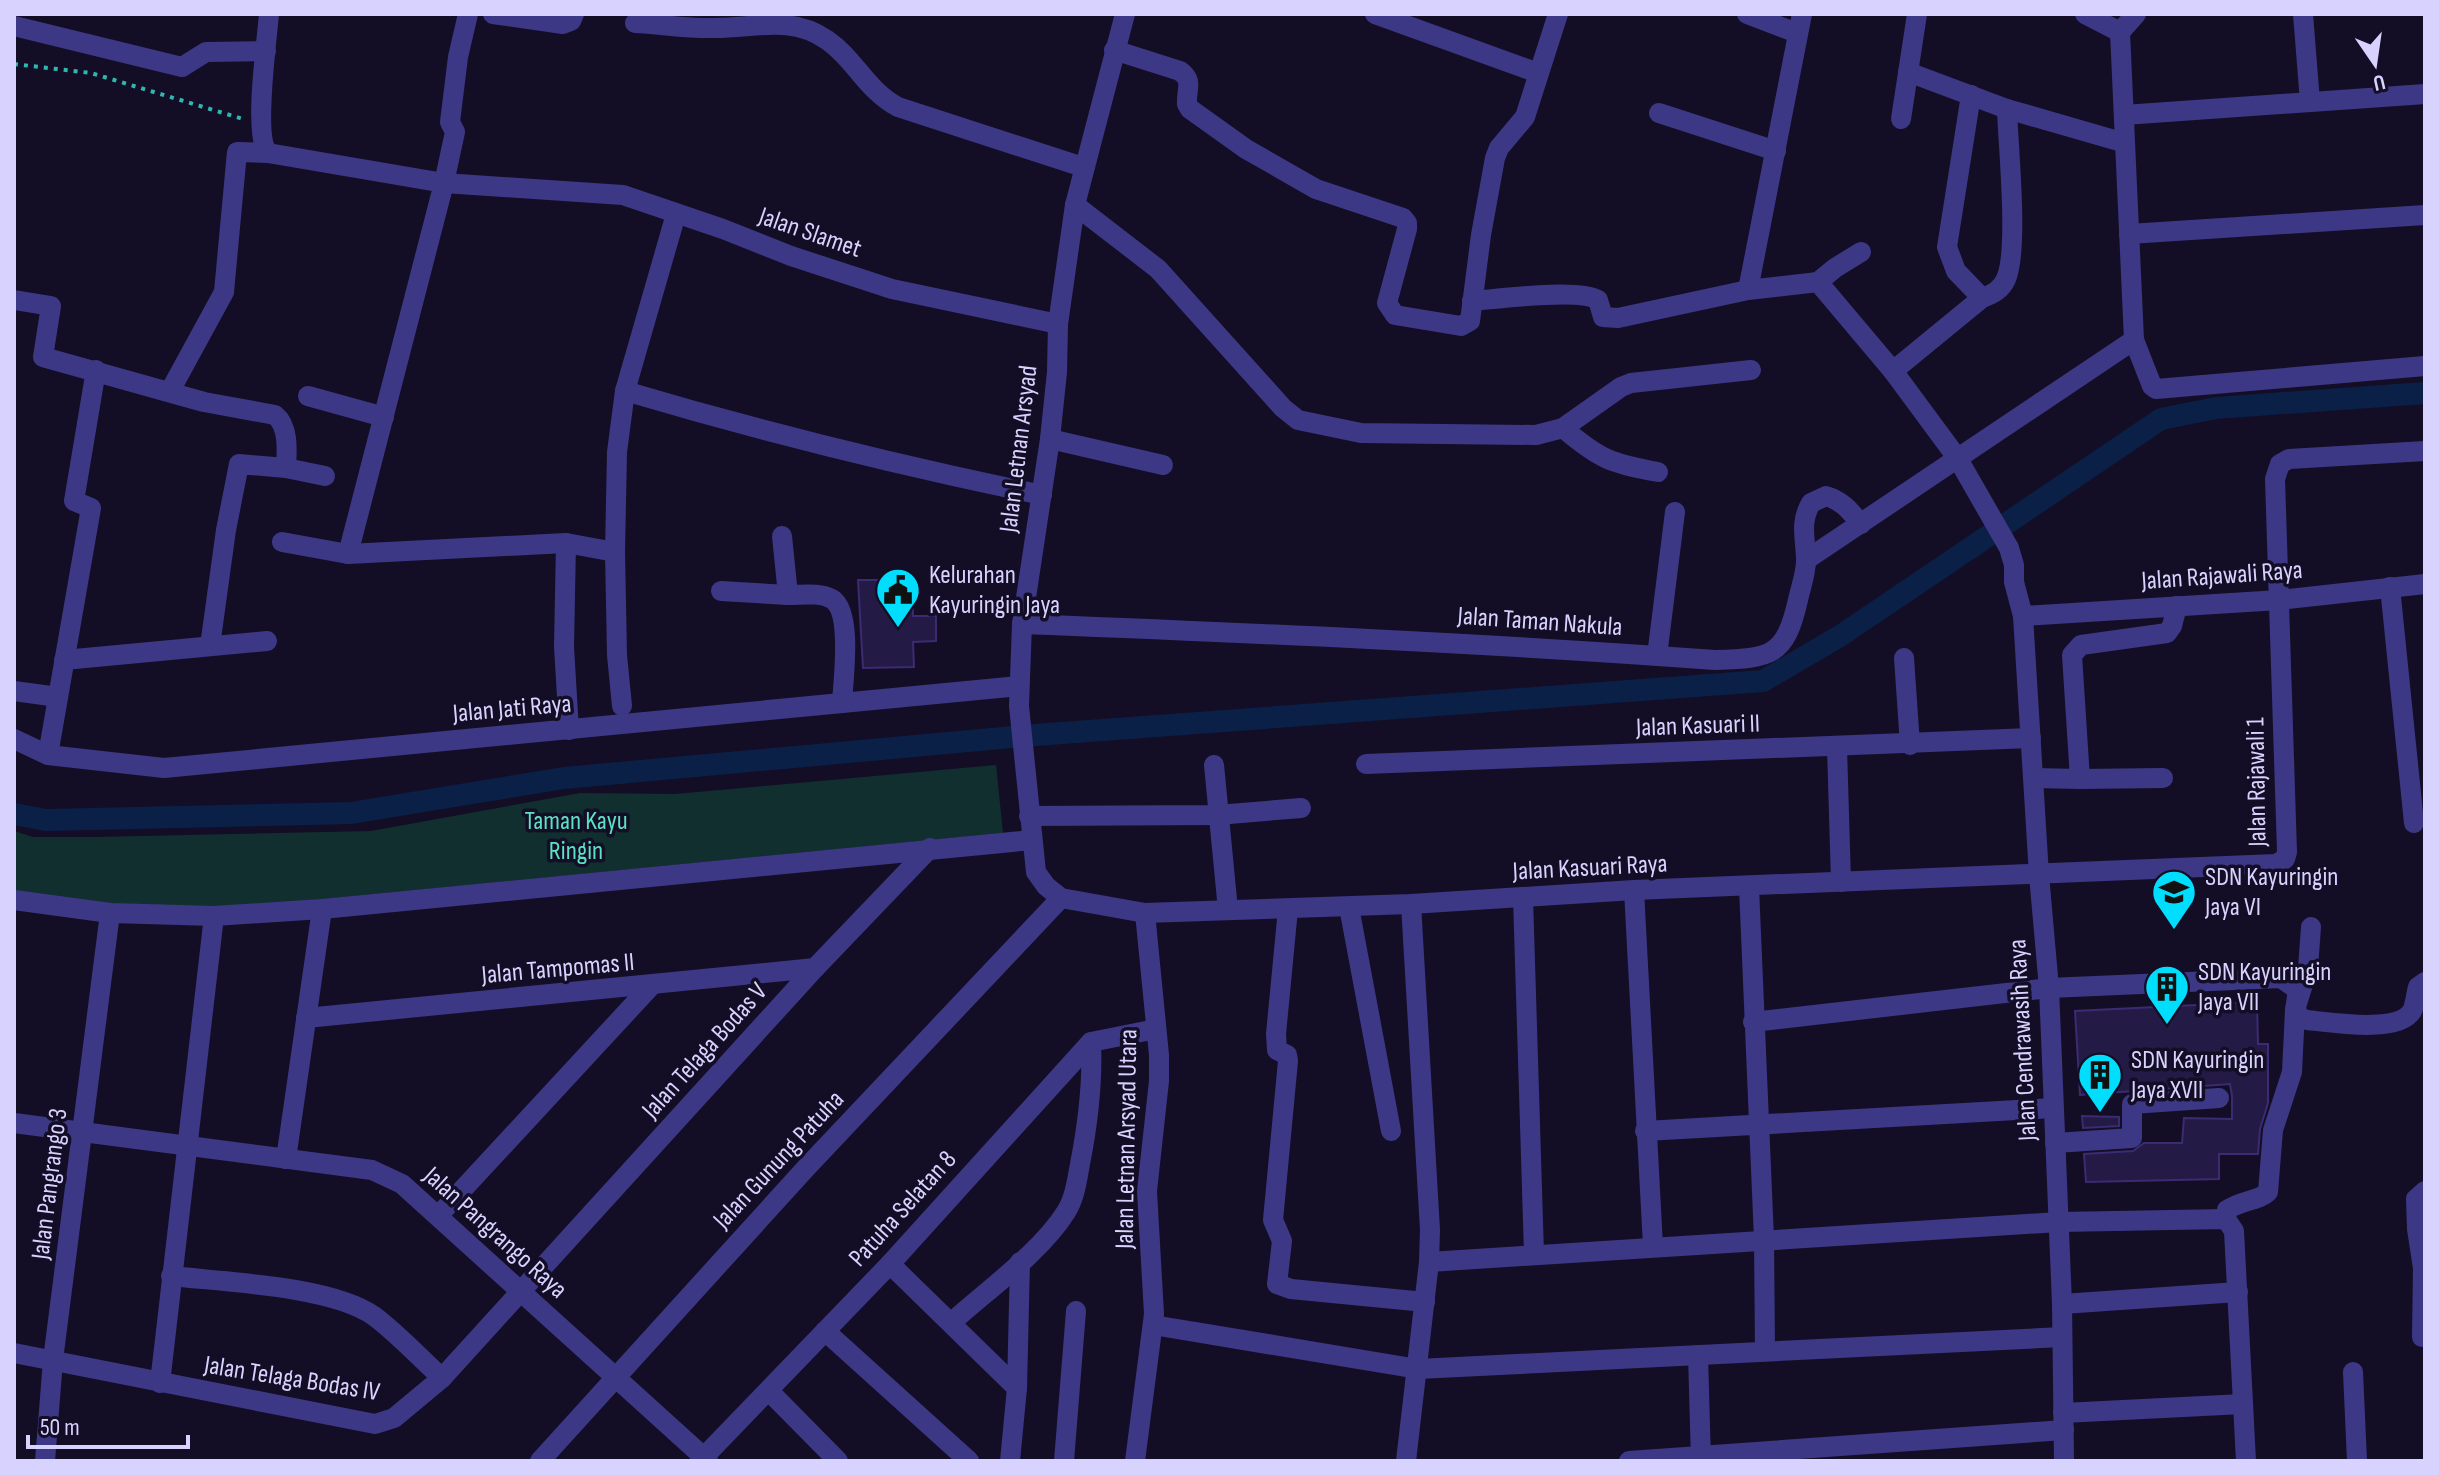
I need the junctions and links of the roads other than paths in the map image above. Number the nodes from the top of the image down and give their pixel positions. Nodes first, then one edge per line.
1 (269, 14) edge
2 (468, 14) edge
3 (493, 14) edge
4 (574, 14) edge
5 (1125, 14) edge
6 (1375, 14) edge
7 (1558, 14) edge
8 (1747, 14) edge
9 (1917, 14) edge
10 (2085, 14) edge
11 (2136, 14) edge
12 (2303, 14) edge
13 (635, 23) dead end
14 (1800, 24) edge
15 (14, 26) edge
16 (2120, 32) junction
17 (1114, 50) junction
18 (266, 51) junction
19 (1908, 72) junction
20 (1538, 73) junction
21 (2425, 94) edge
22 (1971, 95) junction
23 (2310, 102) junction
24 (2007, 109) junction
25 (1659, 113) dead end
26 (2124, 115) junction
27 (1901, 119) dead end
28 (2125, 143) junction
29 (1776, 151) junction
30 (268, 153) junction
31 (1083, 167) junction
32 (444, 183) junction
33 (1075, 205) junction
34 (676, 214) junction
35 (2425, 215) edge
36 (2129, 234) junction
37 (1861, 252) dead end
38 (1818, 282) junction
39 (1748, 290) junction
40 (1982, 298) junction
41 (14, 300) edge
42 (1472, 301) junction
43 (1058, 324) junction
44 (2134, 340) junction
45 (2425, 366) edge
46 (96, 370) junction
47 (1751, 370) dead end
48 (1893, 371) junction
49 (170, 391) junction
50 (625, 391) junction
51 (308, 396) dead end
52 (384, 417) junction
53 (1563, 428) junction
54 (1050, 439) junction
55 (2425, 451) edge
56 (1958, 459) junction
57 (1163, 465) dead end
58 (286, 468) junction
59 (1658, 472) dead end
60 (325, 476) dead end
61 (1042, 495) junction
62 (1675, 512) dead end
63 (1861, 524) junction
64 (782, 536) dead end
65 (282, 542) dead end
66 (566, 543) junction
67 (615, 552) junction
68 (348, 554) junction
69 (1806, 560) junction
70 (2425, 584) edge
71 (2390, 587) junction
72 (721, 591) dead end
73 (788, 595) junction
74 (2279, 600) junction
75 (2177, 606) junction
76 (2023, 616) junction
77 (1022, 624) junction
78 (267, 641) dead end
79 (210, 646) junction
80 (1657, 656) junction
81 (1904, 658) dead end
82 (64, 660) junction
83 (14, 691) edge
84 (1019, 696) junction
85 (58, 697) junction
86 (842, 703) junction
87 (622, 706) dead end
88 (569, 730) junction
89 (2031, 738) junction
90 (14, 739) edge
91 (1910, 745) junction
92 (1837, 747) junction
93 (48, 755) junction
94 (1366, 764) dead end
95 (1214, 765) dead end
96 (2033, 778) junction
97 (2163, 778) dead end
98 (2080, 779) junction
99 (1301, 808) dead end
100 (1217, 815) junction
101 (1029, 816) junction
102 (2414, 823) dead end
103 (1032, 840) junction
104 (930, 848) junction
105 (2039, 875) junction
106 (1841, 882) junction
107 (1749, 887) junction
108 (1634, 890) junction
109 (1523, 897) junction
110 (1061, 898) junction
111 (14, 900) edge
112 (1411, 904) junction
113 (1349, 907) junction
114 (322, 909) junction
115 (1288, 909) junction
116 (1228, 910) junction
117 (110, 913) junction
118 (1145, 913) junction
119 (214, 916) junction
120 (2311, 927) dead end
121 (815, 968) junction
122 (2425, 982) edge
123 (651, 986) junction
124 (2049, 988) junction
125 (2295, 1010) junction
126 (306, 1018) junction
127 (1753, 1022) junction
128 (1156, 1029) junction
129 (1091, 1042) junction
130 (2219, 1098) dead end
131 (2053, 1108) junction
132 (14, 1123) edge
133 (1757, 1125) junction
134 (1391, 1131) dead end
135 (1645, 1131) junction
136 (83, 1132) junction
137 (2055, 1143) junction
138 (187, 1146) junction
139 (286, 1159) junction
140 (2425, 1191) edge
141 (438, 1216) junction
142 (2226, 1219) junction
143 (2059, 1222) junction
144 (1764, 1239) junction
145 (1653, 1246) junction
146 (1534, 1254) junction
147 (1020, 1262) junction
148 (1429, 1262) junction
149 (890, 1264) junction
150 (171, 1276) junction
151 (520, 1292) junction
152 (2238, 1292) junction
153 (1425, 1302) junction
154 (2062, 1304) junction
155 (1076, 1311) dead end
156 (951, 1323) junction
157 (1153, 1325) junction
158 (825, 1331) junction
159 (2062, 1337) junction
160 (2422, 1337) dead end
161 (1765, 1351) junction
162 (14, 1353) edge
163 (1698, 1355) junction
164 (53, 1360) junction
165 (1418, 1369) junction
166 (2353, 1372) dead end
167 (617, 1376) junction
168 (442, 1378) junction
169 (160, 1383) junction
170 (1017, 1388) junction
171 (769, 1391) junction
172 (2243, 1404) junction
173 (2064, 1422) junction
174 (1701, 1458) edge
175 (704, 1460) edge
176 (45, 1461) edge
177 (540, 1461) edge
178 (838, 1461) edge
179 (969, 1461) edge
180 (1010, 1461) edge
181 (1064, 1461) edge
182 (1135, 1461) edge
183 (1406, 1461) edge
184 (1629, 1461) edge
185 (2064, 1461) edge
186 (2246, 1461) edge
187 (2357, 1461) edge

1 - 18 street
2 - 32 street
3 - 4 street
5 - 17 street, Jalan Letnan Arsyad
6 - 20 street
7 - 20 street
8 - 14 street
9 - 19 street
10 - 16 street
11 - 16 street
12 - 23 street
13 - 31 street
14 - 29 street
15 - 18 street
16 - 26 street
17 - 31 street, Jalan Letnan Arsyad
17 - 42 street
18 - 30 street
19 - 22 street
19 - 27 street
20 - 42 street
21 - 23 street
22 - 24 street
22 - 40 street
23 - 26 street
24 - 28 street
24 - 40 street
25 - 29 street
26 - 28 street
28 - 36 street
29 - 39 street
30 - 32 street, Jalan Slamet
30 - 49 street
31 - 33 street, Jalan Letnan Arsyad
32 - 34 street, Jalan Slamet
32 - 52 street
33 - 43 street, Jalan Letnan Arsyad
33 - 53 street
34 - 43 street, Jalan Slamet
34 - 50 street
35 - 36 street
36 - 44 street
37 - 38 street
38 - 39 street
38 - 48 street, Jalan Cendrawasih Raya
39 - 42 street
40 - 48 street
41 - 46 street
43 - 54 street, Jalan Letnan Arsyad
44 - 45 street
44 - 56 street
46 - 49 street
46 - 82 street
47 - 53 street
48 - 56 street, Jalan Cendrawasih Raya
49 - 58 street
50 - 61 street
50 - 67 street
51 - 52 street
52 - 68 street
53 - 59 street
54 - 57 street
54 - 61 street, Jalan Letnan Arsyad
55 - 74 street
56 - 63 street
56 - 76 street, Jalan Cendrawasih Raya
58 - 60 street
58 - 79 street
61 - 77 street, Jalan Letnan Arsyad
62 - 80 street
63 - 69 street
63 - 69 street, Jalan Taman Nakula
64 - 73 street
65 - 68 street
66 - 67 street
66 - 68 street
66 - 88 street
67 - 87 street
69 - 80 street, Jalan Taman Nakula
70 - 71 street, Jalan Rajawali Raya
71 - 74 street, Jalan Rajawali Raya
71 - 102 street
72 - 73 street
73 - 86 street
74 - 75 street, Jalan Rajawali Raya
74 - 105 street, Jalan Rajawali 1
75 - 76 street, Jalan Rajawali Raya
75 - 98 street
76 - 89 street, Jalan Cendrawasih Raya
77 - 80 street, Jalan Taman Nakula
77 - 84 street, Jalan Letnan Arsyad
78 - 79 street
79 - 82 street
81 - 91 street
82 - 85 street
83 - 85 street
84 - 86 street, Jalan Jati Raya
84 - 101 street, Jalan Letnan Arsyad
85 - 93 street
86 - 88 street, Jalan Jati Raya
88 - 93 street, Jalan Jati Raya
89 - 91 street, Jalan Kasuari II
89 - 96 street, Jalan Cendrawasih Raya
90 - 93 street, Jalan Jati Raya
91 - 92 street, Jalan Kasuari II
92 - 94 street, Jalan Kasuari II
92 - 106 street
95 - 100 street
96 - 98 street
96 - 105 street, Jalan Cendrawasih Raya
97 - 98 street
99 - 100 street
100 - 101 street
100 - 116 street
101 - 103 street, Jalan Letnan Arsyad
103 - 104 street
103 - 110 street, Jalan Letnan Arsyad
104 - 114 street
104 - 121 street, Jalan Telaga Bodas V
105 - 106 street, Jalan Kasuari Raya
105 - 124 street, Jalan Cendrawasih Raya
106 - 107 street, Jalan Kasuari Raya
107 - 108 street, Jalan Kasuari Raya
107 - 127 street
108 - 109 street, Jalan Kasuari Raya
108 - 135 street
109 - 112 street, Jalan Kasuari Raya
109 - 146 street
110 - 118 street
110 - 167 street, Jalan Gunung Patuha
111 - 117 street
112 - 113 street, Jalan Kasuari Raya
112 - 148 street
113 - 115 street, Jalan Kasuari Raya
113 - 134 street
114 - 119 street
114 - 126 street
115 - 116 street, Jalan Kasuari Raya
115 - 153 street
116 - 118 street, Jalan Kasuari Raya
117 - 119 street
117 - 136 street, Jalan Pangrango 3
118 - 128 street, Jalan Letnan Arsyad Utara
119 - 138 street
120 - 125 street
121 - 123 street, Jalan Tampomas II
121 - 151 street, Jalan Telaga Bodas V
122 - 125 street
123 - 126 street, Jalan Tampomas II
123 - 141 street
124 - 125 street
124 - 127 street
124 - 131 street, Jalan Cendrawasih Raya
125 - 142 street
126 - 139 street
127 - 133 street
128 - 129 street
128 - 157 street, Jalan Letnan Arsyad Utara
129 - 147 street
129 - 149 street, Patuha Selatan 8
130 - 137 street
131 - 133 street
131 - 137 street, Jalan Cendrawasih Raya
132 - 136 street, Jalan Pangrango Raya
133 - 135 street
133 - 144 street
135 - 145 street
136 - 138 street, Jalan Pangrango Raya
136 - 164 street, Jalan Pangrango 3
137 - 143 street, Jalan Cendrawasih Raya
138 - 139 street, Jalan Pangrango Raya
138 - 150 street
139 - 141 street, Jalan Pangrango Raya
140 - 160 street
141 - 151 street, Jalan Pangrango Raya
142 - 143 street
142 - 152 street
143 - 144 street
143 - 154 street, Jalan Cendrawasih Raya
144 - 145 street
144 - 161 street
145 - 146 street
146 - 148 street
147 - 156 street
147 - 170 street
148 - 153 street
149 - 156 street
149 - 158 street, Patuha Selatan 8
150 - 168 street
150 - 169 street
151 - 167 street, Jalan Pangrango Raya
151 - 168 street, Jalan Telaga Bodas IV
152 - 154 street
152 - 172 street
153 - 165 street
154 - 159 street, Jalan Cendrawasih Raya
155 - 181 street
156 - 170 street
157 - 165 street
157 - 182 street, Jalan Letnan Arsyad Utara
158 - 171 street, Patuha Selatan 8
158 - 179 street
159 - 161 street
159 - 173 street, Jalan Cendrawasih Raya
161 - 163 street
162 - 164 street, Jalan Telaga Bodas IV
163 - 165 street
163 - 174 street
164 - 169 street, Jalan Telaga Bodas IV
164 - 176 street, Jalan Pangrango 3
165 - 183 street
166 - 187 street
167 - 175 street, Jalan Pangrango Raya
167 - 177 street, Jalan Gunung Patuha
168 - 169 street, Jalan Telaga Bodas IV
170 - 180 street
171 - 175 street, Patuha Selatan 8
171 - 178 street
172 - 173 street
172 - 186 street
173 - 174 street
173 - 185 street, Jalan Cendrawasih Raya
174 - 184 street

